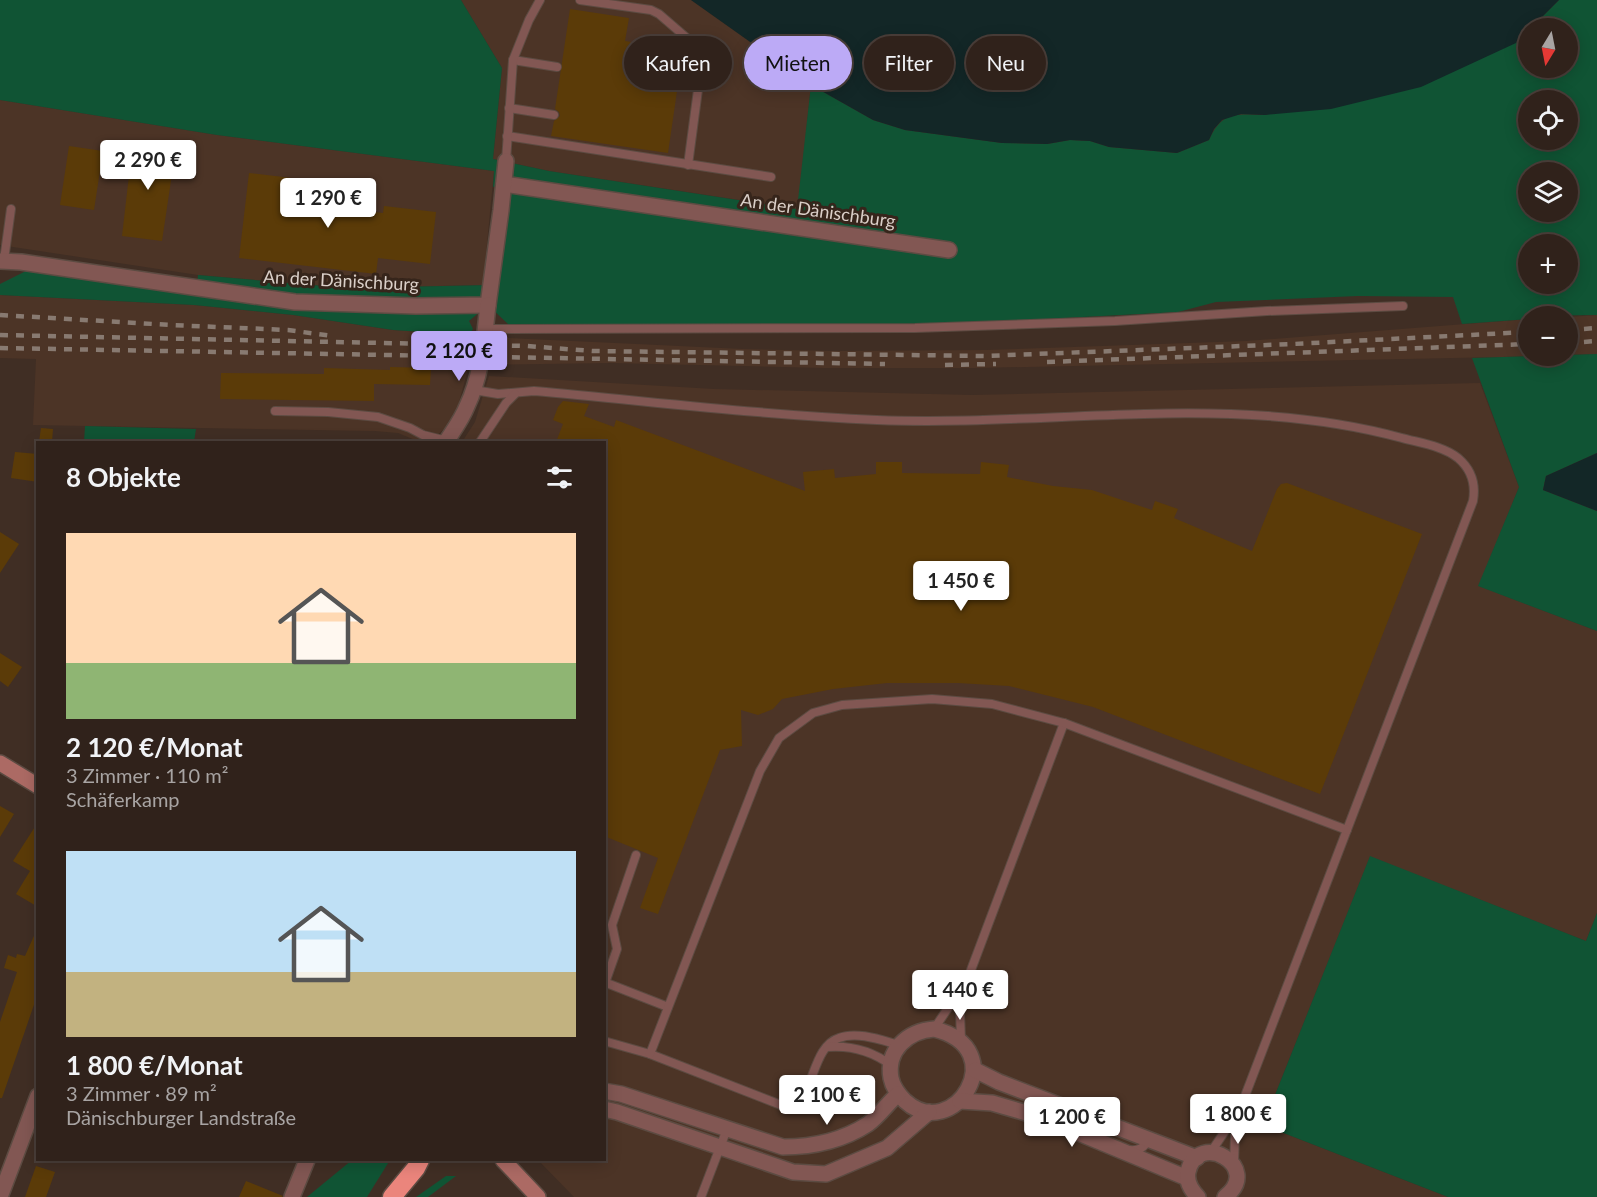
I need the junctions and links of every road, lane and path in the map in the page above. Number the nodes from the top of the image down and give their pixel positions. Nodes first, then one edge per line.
1 (540, 0) edge
2 (580, 0) edge
3 (513, 60) junction
4 (557, 67) dead end
5 (509, 108) junction
6 (555, 115) dead end
7 (507, 136) junction
8 (506, 160) joint
9 (688, 165) junction
10 (771, 177) dead end
11 (504, 184) junction
12 (11, 209) dead end
13 (949, 250) dead end
14 (2, 260) edge
15 (488, 305) junction
16 (1403, 306) dead end
17 (485, 329) junction
18 (474, 390) junction
19 (516, 394) junction
20 (275, 411) dead end
21 (443, 441) edge
22 (447, 441) edge
23 (481, 441) edge
24 (1064, 723) junction
25 (0, 763) edge
26 (36, 785) edge
27 (1347, 830) junction
28 (636, 855) dead end
29 (968, 978) junction
30 (606, 979) edge
31 (606, 982) edge
32 (668, 1007) junction
33 (934, 1029) junction
34 (961, 1040) junction
35 (606, 1042) edge
36 (899, 1045) junction
37 (825, 1047) junction
38 (650, 1054) junction
39 (891, 1065) junction
40 (975, 1070) junction
41 (606, 1091) edge
42 (898, 1094) junction
43 (1039, 1097) junction
44 (36, 1101) edge
45 (960, 1101) junction
46 (606, 1109) edge
47 (1240, 1109) junction
48 (929, 1112) junction
49 (1023, 1112) junction
50 (1115, 1126) junction
51 (728, 1129) junction
52 (1149, 1139) junction
53 (1113, 1147) junction
54 (721, 1148) junction
55 (1204, 1155) junction
56 (307, 1161) edge
57 (504, 1161) edge
58 (418, 1164) edge
59 (1234, 1166) junction
60 (1187, 1178) junction
61 (0, 1197) edge
62 (292, 1197) edge
63 (392, 1197) edge
64 (538, 1197) edge
65 (702, 1197) edge
66 (1198, 1197) edge
67 (1225, 1197) edge

1 - 3 lane
2 - 9 lane
3 - 4 lane
3 - 5 lane
5 - 6 lane
5 - 7 lane
7 - 8 lane
7 - 9 lane
8 - 11 street
9 - 10 lane
11 - 13 street, An der Dänischburg
11 - 15 street
12 - 14 lane
14 - 15 street, An der Dänischburg
15 - 17 street
16 - 17 lane
17 - 18 street
18 - 19 lane
18 - 22 street
19 - 23 lane
19 - 27 lane
20 - 21 lane
24 - 27 lane
24 - 29 lane
24 - 32 lane
25 - 26 main road
27 - 47 lane
28 - 30 lane
29 - 33 lane
29 - 34 lane
31 - 32 lane
32 - 38 lane
33 - 34 street
33 - 36 street
34 - 40 street
35 - 38 lane
36 - 37 lane
36 - 39 street
37 - 38 lane
37 - 39 lane
39 - 42 street
40 - 43 street
40 - 45 street
41 - 51 street
42 - 48 street
42 - 51 street
43 - 49 lane
43 - 50 street
44 - 61 street
45 - 48 street
45 - 49 street
46 - 54 street
47 - 55 lane
47 - 59 lane
48 - 54 street
49 - 53 street
50 - 52 street
50 - 53 lane
51 - 54 lane
52 - 53 lane
52 - 55 street
53 - 60 street
54 - 65 lane
55 - 59 street
55 - 60 street
56 - 62 street
57 - 64 main road
58 - 63 highway
59 - 67 street
60 - 66 street

